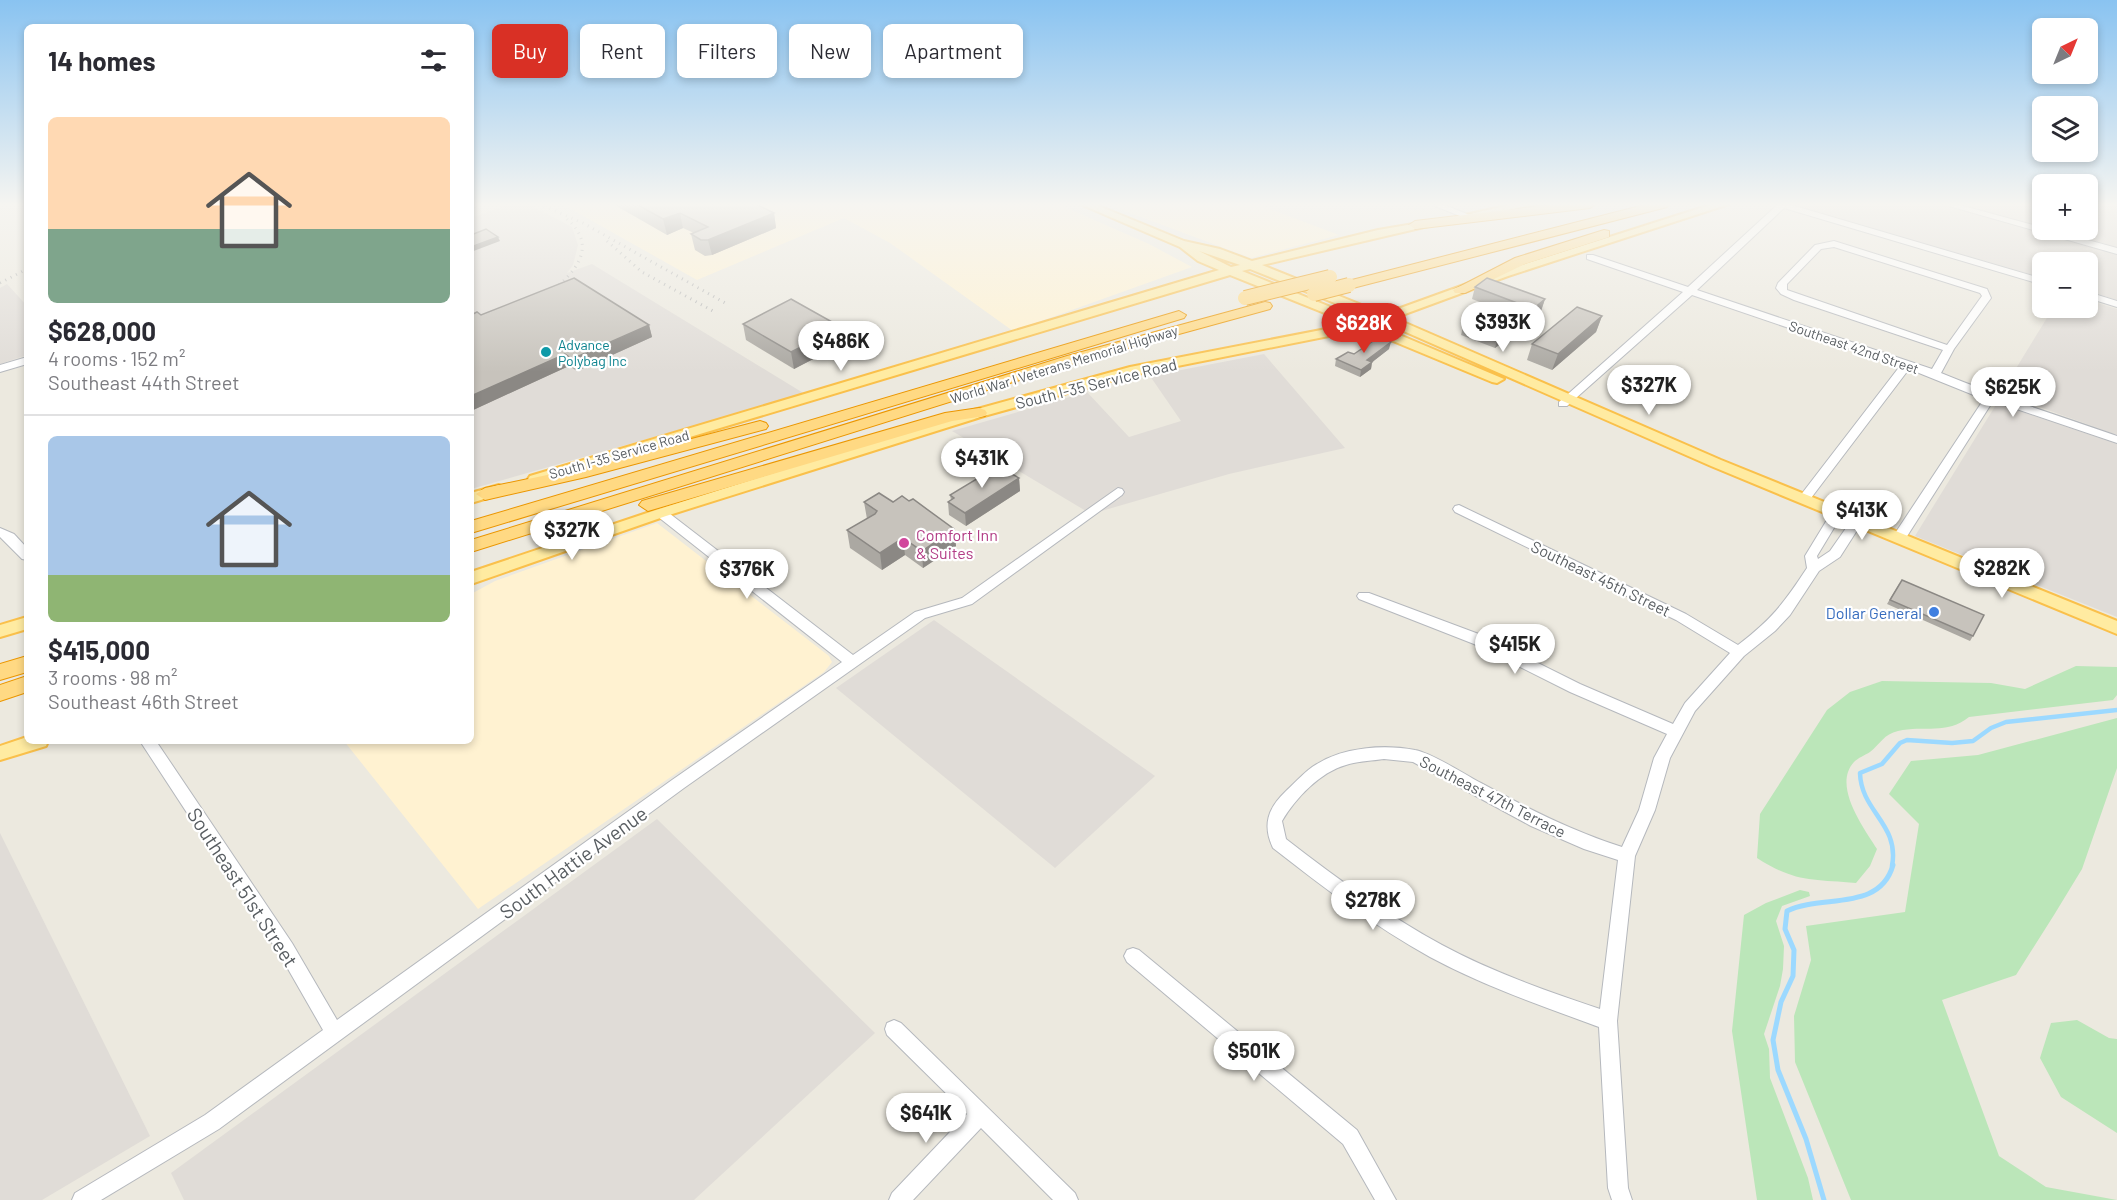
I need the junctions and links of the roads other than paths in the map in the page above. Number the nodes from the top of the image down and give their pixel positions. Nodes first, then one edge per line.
1 (1203, 260) edge
2 (1204, 260) edge
3 (1239, 260) edge
4 (1272, 260) edge
5 (1397, 260) edge
6 (1446, 260) edge
7 (1523, 260) edge
8 (1545, 260) edge
9 (1599, 260) edge
10 (1722, 260) edge
11 (1805, 260) edge
12 (1885, 260) edge
13 (1968, 260) edge
14 (1252, 265) junction
15 (1230, 271) junction
16 (1204, 278) junction
17 (2032, 279) edge
18 (1460, 291) junction
19 (1690, 291) junction
20 (2098, 298) edge
21 (2117, 304) edge
22 (1406, 308) junction
23 (1382, 317) junction
24 (1362, 326) junction
25 (1409, 329) junction
26 (1949, 349) junction
27 (24, 361) edge
28 (1906, 365) junction
29 (0, 369) edge
30 (1935, 374) junction
31 (1986, 396) junction
32 (1566, 402) junction
33 (875, 404) junction
34 (979, 413) junction
35 (2117, 440) edge
36 (1118, 492) dead end
37 (478, 496) edge
38 (1804, 499) junction
39 (1459, 509) dead end
40 (661, 513) junction
41 (1837, 513) junction
42 (1857, 521) junction
43 (474, 526) edge
44 (0, 532) edge
45 (1899, 538) junction
46 (474, 546) edge
47 (474, 546) edge
48 (24, 553) edge
49 (1814, 568) junction
50 (474, 577) edge
51 (1364, 596) dead end
52 (24, 624) edge
53 (2117, 628) edge
54 (0, 631) edge
55 (1739, 652) junction
56 (852, 662) junction
57 (24, 665) edge
58 (0, 672) edge
59 (24, 685) edge
60 (0, 693) edge
61 (1677, 732) junction
62 (29, 744) edge
63 (150, 744) edge
64 (0, 753) edge
65 (1627, 856) junction
66 (1133, 956) dead end
67 (1608, 1021) junction
68 (894, 1029) dead end
69 (335, 1034) junction
70 (981, 1114) junction
71 (82, 1200) edge
72 (899, 1200) edge
73 (1068, 1200) edge
74 (1386, 1200) edge
75 (1622, 1200) edge

1 - 16 main road
2 - 15 main road
3 - 14 main road
4 - 14 main road, South I-35 Service Road
5 - 33 highway, World War I Veterans Memorial Highway, bridge
6 - 46 highway, World War I Veterans Memorial Highway, bridge
7 - 18 highway
8 - 18 main road, South I-35 Service Road
9 - 19 street, Southeast 42nd Street
10 - 19 street
11 - 26 street
12 - 26 street
13 - 17 street
14 - 15 main road, South I-35 Service Road
14 - 23 main road
15 - 16 main road, South I-35 Service Road
15 - 24 main road
16 - 37 main road, South I-35 Service Road
18 - 22 main road, South I-35 Service Road
19 - 28 street, Southeast 42nd Street
19 - 32 street
20 - 21 street
22 - 23 main road, South I-35 Service Road
22 - 25 main road
23 - 24 main road, South I-35 Service Road
23 - 25 main road
24 - 32 main road
24 - 34 main road, South I-35 Service Road
25 - 32 main road
26 - 30 street
27 - 29 street
28 - 30 street, Southeast 42nd Street
28 - 38 street
30 - 31 street, Southeast 42nd Street
31 - 35 street, Southeast 42nd Street
31 - 45 street
32 - 38 main road
33 - 37 highway
33 - 43 highway, World War I Veterans Memorial Highway
34 - 40 main road, South I-35 Service Road
34 - 47 highway
36 - 56 street, South Hattie Avenue
38 - 41 main road
39 - 55 street, Southeast 45th Street
40 - 50 main road, South I-35 Service Road
40 - 56 street
41 - 42 main road
41 - 49 street
42 - 45 main road
42 - 49 street
44 - 48 street
45 - 53 main road
49 - 55 street
51 - 61 street
52 - 54 main road
55 - 61 street
56 - 69 street, South Hattie Avenue
57 - 58 highway
59 - 60 highway
61 - 65 street
62 - 64 main road
63 - 69 street, Southeast 51st Street
65 - 67 street
65 - 67 street, Southeast 47th Terrace
66 - 74 street
67 - 75 street
68 - 70 street
69 - 71 street, South Hattie Avenue
70 - 72 street
70 - 73 street

